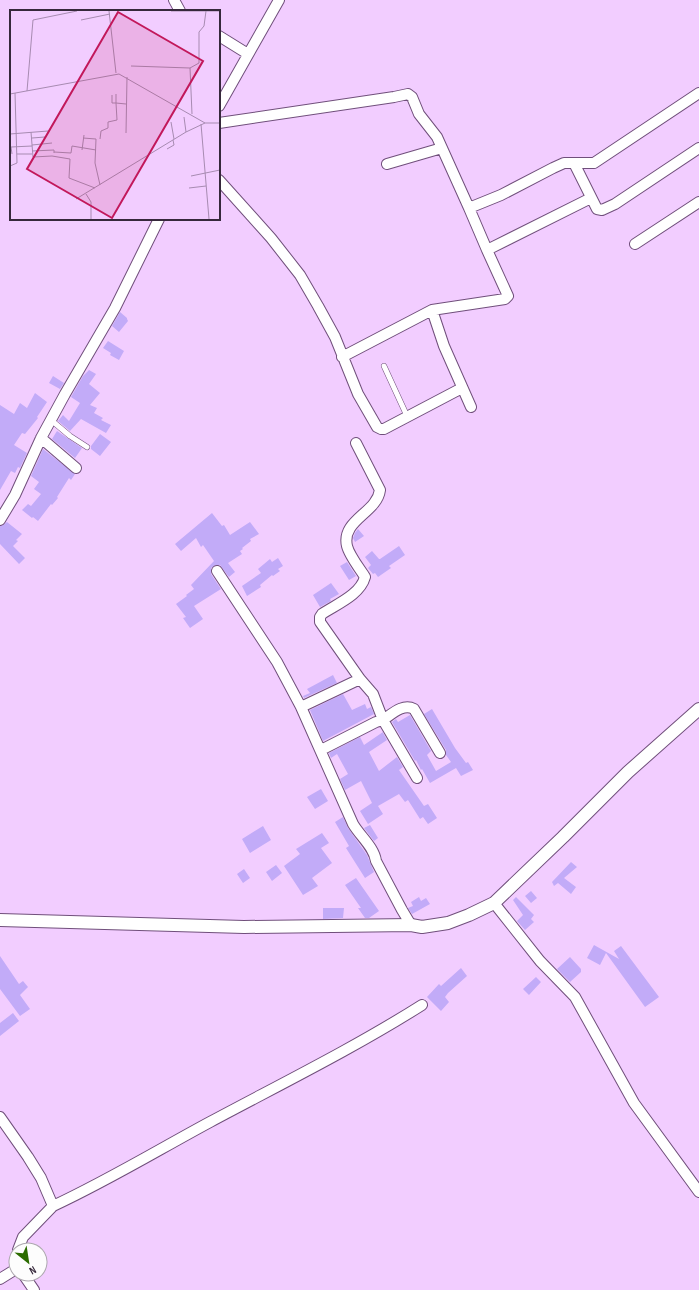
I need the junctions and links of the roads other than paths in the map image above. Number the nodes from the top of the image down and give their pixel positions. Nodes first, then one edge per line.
1 (174, 0) edge
2 (279, 0) edge
3 (179, 10) edge
4 (220, 37) edge
5 (248, 54) junction
6 (699, 93) edge
7 (220, 104) edge
8 (220, 123) edge
9 (442, 148) junction
10 (699, 148) edge
11 (574, 163) junction
12 (387, 164) dead end
13 (220, 181) edge
14 (592, 198) junction
15 (699, 202) edge
16 (469, 208) junction
17 (159, 220) edge
18 (635, 244) dead end
19 (486, 250) junction
20 (432, 310) junction
21 (342, 357) junction
22 (384, 366) dead end
23 (462, 388) junction
24 (471, 407) dead end
25 (408, 416) junction
26 (51, 420) junction
27 (41, 438) junction
28 (356, 443) dead end
29 (87, 446) dead end
30 (76, 468) dead end
31 (0, 520) edge
32 (217, 571) dead end
33 (360, 679) junction
34 (301, 708) junction
35 (699, 709) edge
36 (383, 720) junction
37 (321, 750) junction
38 (440, 753) dead end
39 (417, 778) dead end
40 (494, 903) junction
41 (0, 920) edge
42 (411, 925) junction
43 (422, 1005) dead end
44 (0, 1117) edge
45 (699, 1192) edge
46 (53, 1206) junction
47 (21, 1242) edge

1 - 3 street
2 - 5 street
4 - 5 street
5 - 7 street
6 - 11 street
8 - 9 street
9 - 12 street
9 - 16 street
10 - 14 street
11 - 14 street
11 - 16 street
13 - 21 street
14 - 19 street
15 - 18 street
16 - 19 street
17 - 26 street
19 - 20 street
20 - 21 street
20 - 23 street
21 - 25 street
22 - 25 lane
23 - 24 street
23 - 25 street
26 - 27 street
26 - 29 lane
27 - 30 street
27 - 31 street
28 - 33 street
32 - 34 street
33 - 34 street
33 - 36 street
34 - 37 street
35 - 40 street
36 - 37 street
36 - 38 street
36 - 39 street
37 - 42 street
40 - 42 street
40 - 45 street
41 - 42 street
43 - 46 street
44 - 46 street
46 - 47 street

